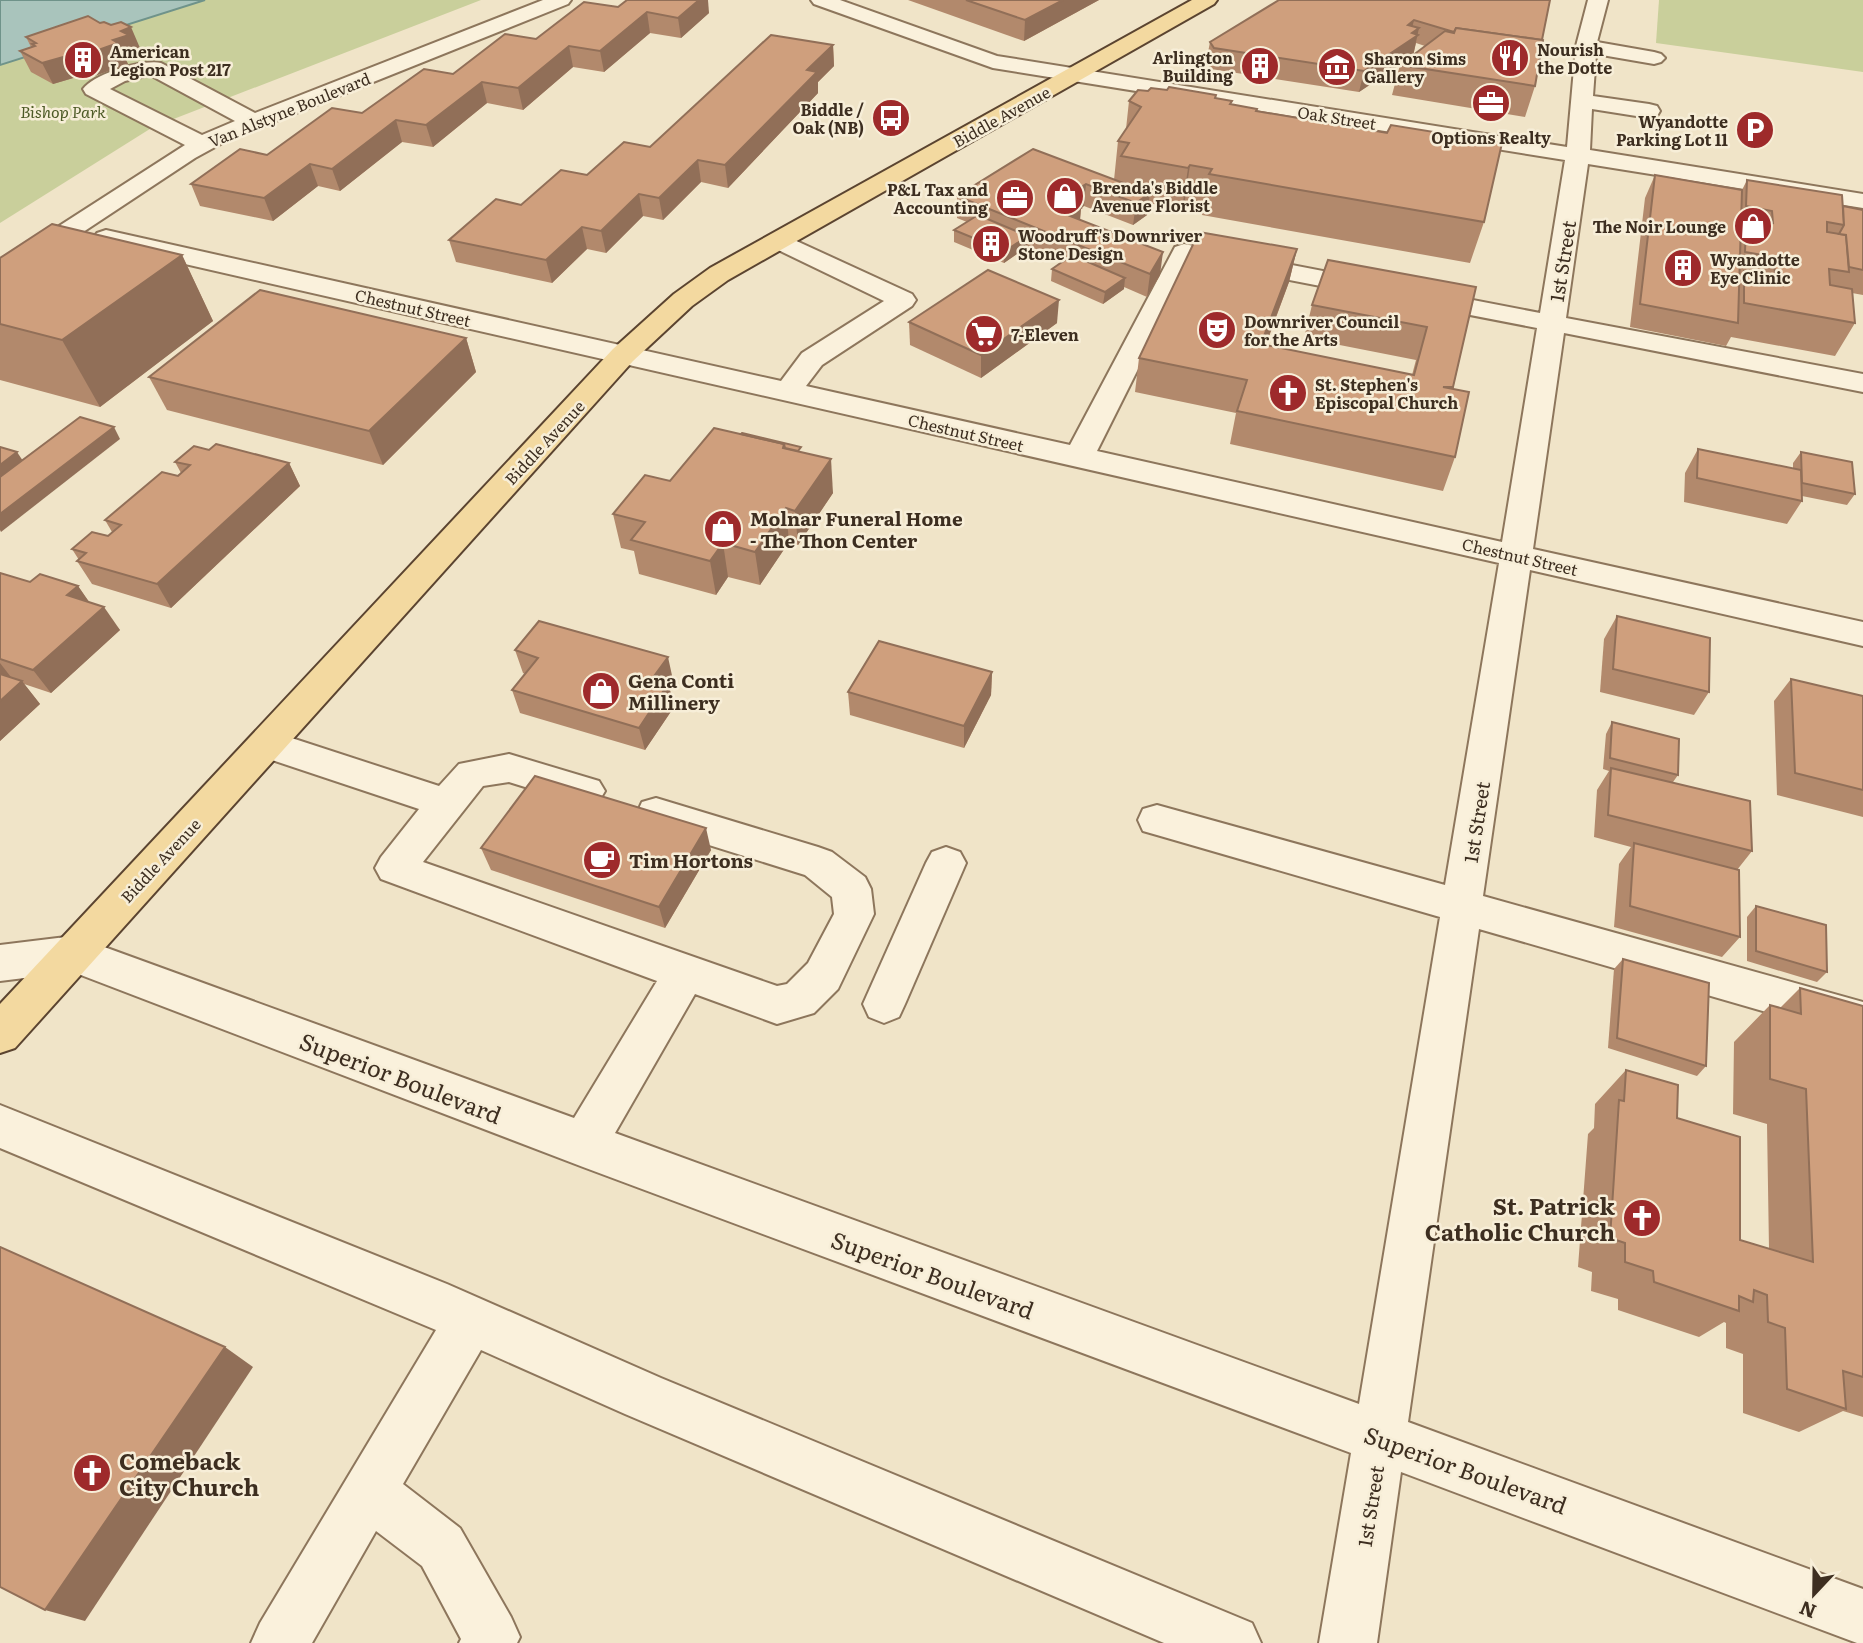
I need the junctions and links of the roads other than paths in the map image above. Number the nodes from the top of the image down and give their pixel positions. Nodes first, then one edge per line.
1 (561, 0) edge
2 (862, 0) edge
3 (1207, 0) edge
4 (1598, 0) edge
5 (828, 3) edge
6 (1586, 46) junction
7 (1654, 58) dead end
8 (1074, 76) junction
9 (1583, 101) junction
10 (1649, 111) dead end
11 (254, 122) junction
12 (203, 145) junction
13 (1578, 155) junction
14 (1863, 201) edge
15 (70, 229) junction
16 (779, 241) junction
17 (0, 275) edge
18 (1552, 325) junction
19 (623, 355) junction
20 (1863, 383) edge
21 (787, 392) junction
22 (1078, 458) junction
23 (1517, 555) junction
24 (1863, 634) edge
25 (267, 744) junction
26 (446, 803) junction
27 (1157, 820) dead end
28 (946, 863) dead end
29 (1462, 909) junction
30 (74, 954) junction
31 (0, 963) edge
32 (685, 973) junction
33 (884, 1004) dead end
34 (1863, 1021) edge
35 (0, 1034) edge
36 (0, 1126) edge
37 (583, 1145) junction
38 (470, 1320) junction
39 (1381, 1437) junction
40 (369, 1491) junction
41 (1863, 1617) edge
42 (280, 1643) edge
43 (488, 1643) edge
44 (1232, 1643) edge
45 (1348, 1643) edge

1 - 11 street, Van Alstyne Boulevard
2 - 5 street
3 - 8 main road, Biddle Avenue
4 - 6 street, 1st Street
5 - 8 street, Oak Street
6 - 7 street
6 - 9 street, 1st Street
8 - 13 street, Oak Street
8 - 16 main road, Biddle Avenue
9 - 10 street
9 - 13 street, 1st Street
11 - 12 street, Van Alstyne Boulevard
11 - 12 street
12 - 15 street, Van Alstyne Boulevard
13 - 14 street, Oak Street
13 - 18 street, 1st Street
15 - 17 street, Van Alstyne Boulevard
15 - 19 street, Chestnut Street
16 - 19 main road, Biddle Avenue
16 - 21 street
18 - 20 street
18 - 22 street
18 - 23 street, 1st Street
19 - 21 street, Chestnut Street
19 - 25 main road, Biddle Avenue
21 - 22 street, Chestnut Street
22 - 23 street, Chestnut Street
23 - 24 street, Chestnut Street
23 - 29 street, 1st Street
25 - 26 street
25 - 30 main road, Biddle Avenue
26 - 32 street
26 - 32 street
27 - 29 street
28 - 33 street
29 - 34 street
29 - 39 street, 1st Street
30 - 31 street, Superior Boulevard
30 - 35 main road, Biddle Avenue
30 - 37 street, Superior Boulevard
32 - 37 street
36 - 38 street
37 - 39 street, Superior Boulevard
38 - 40 street
38 - 44 street
39 - 41 street, Superior Boulevard
39 - 45 street, 1st Street
40 - 42 street
40 - 43 street

